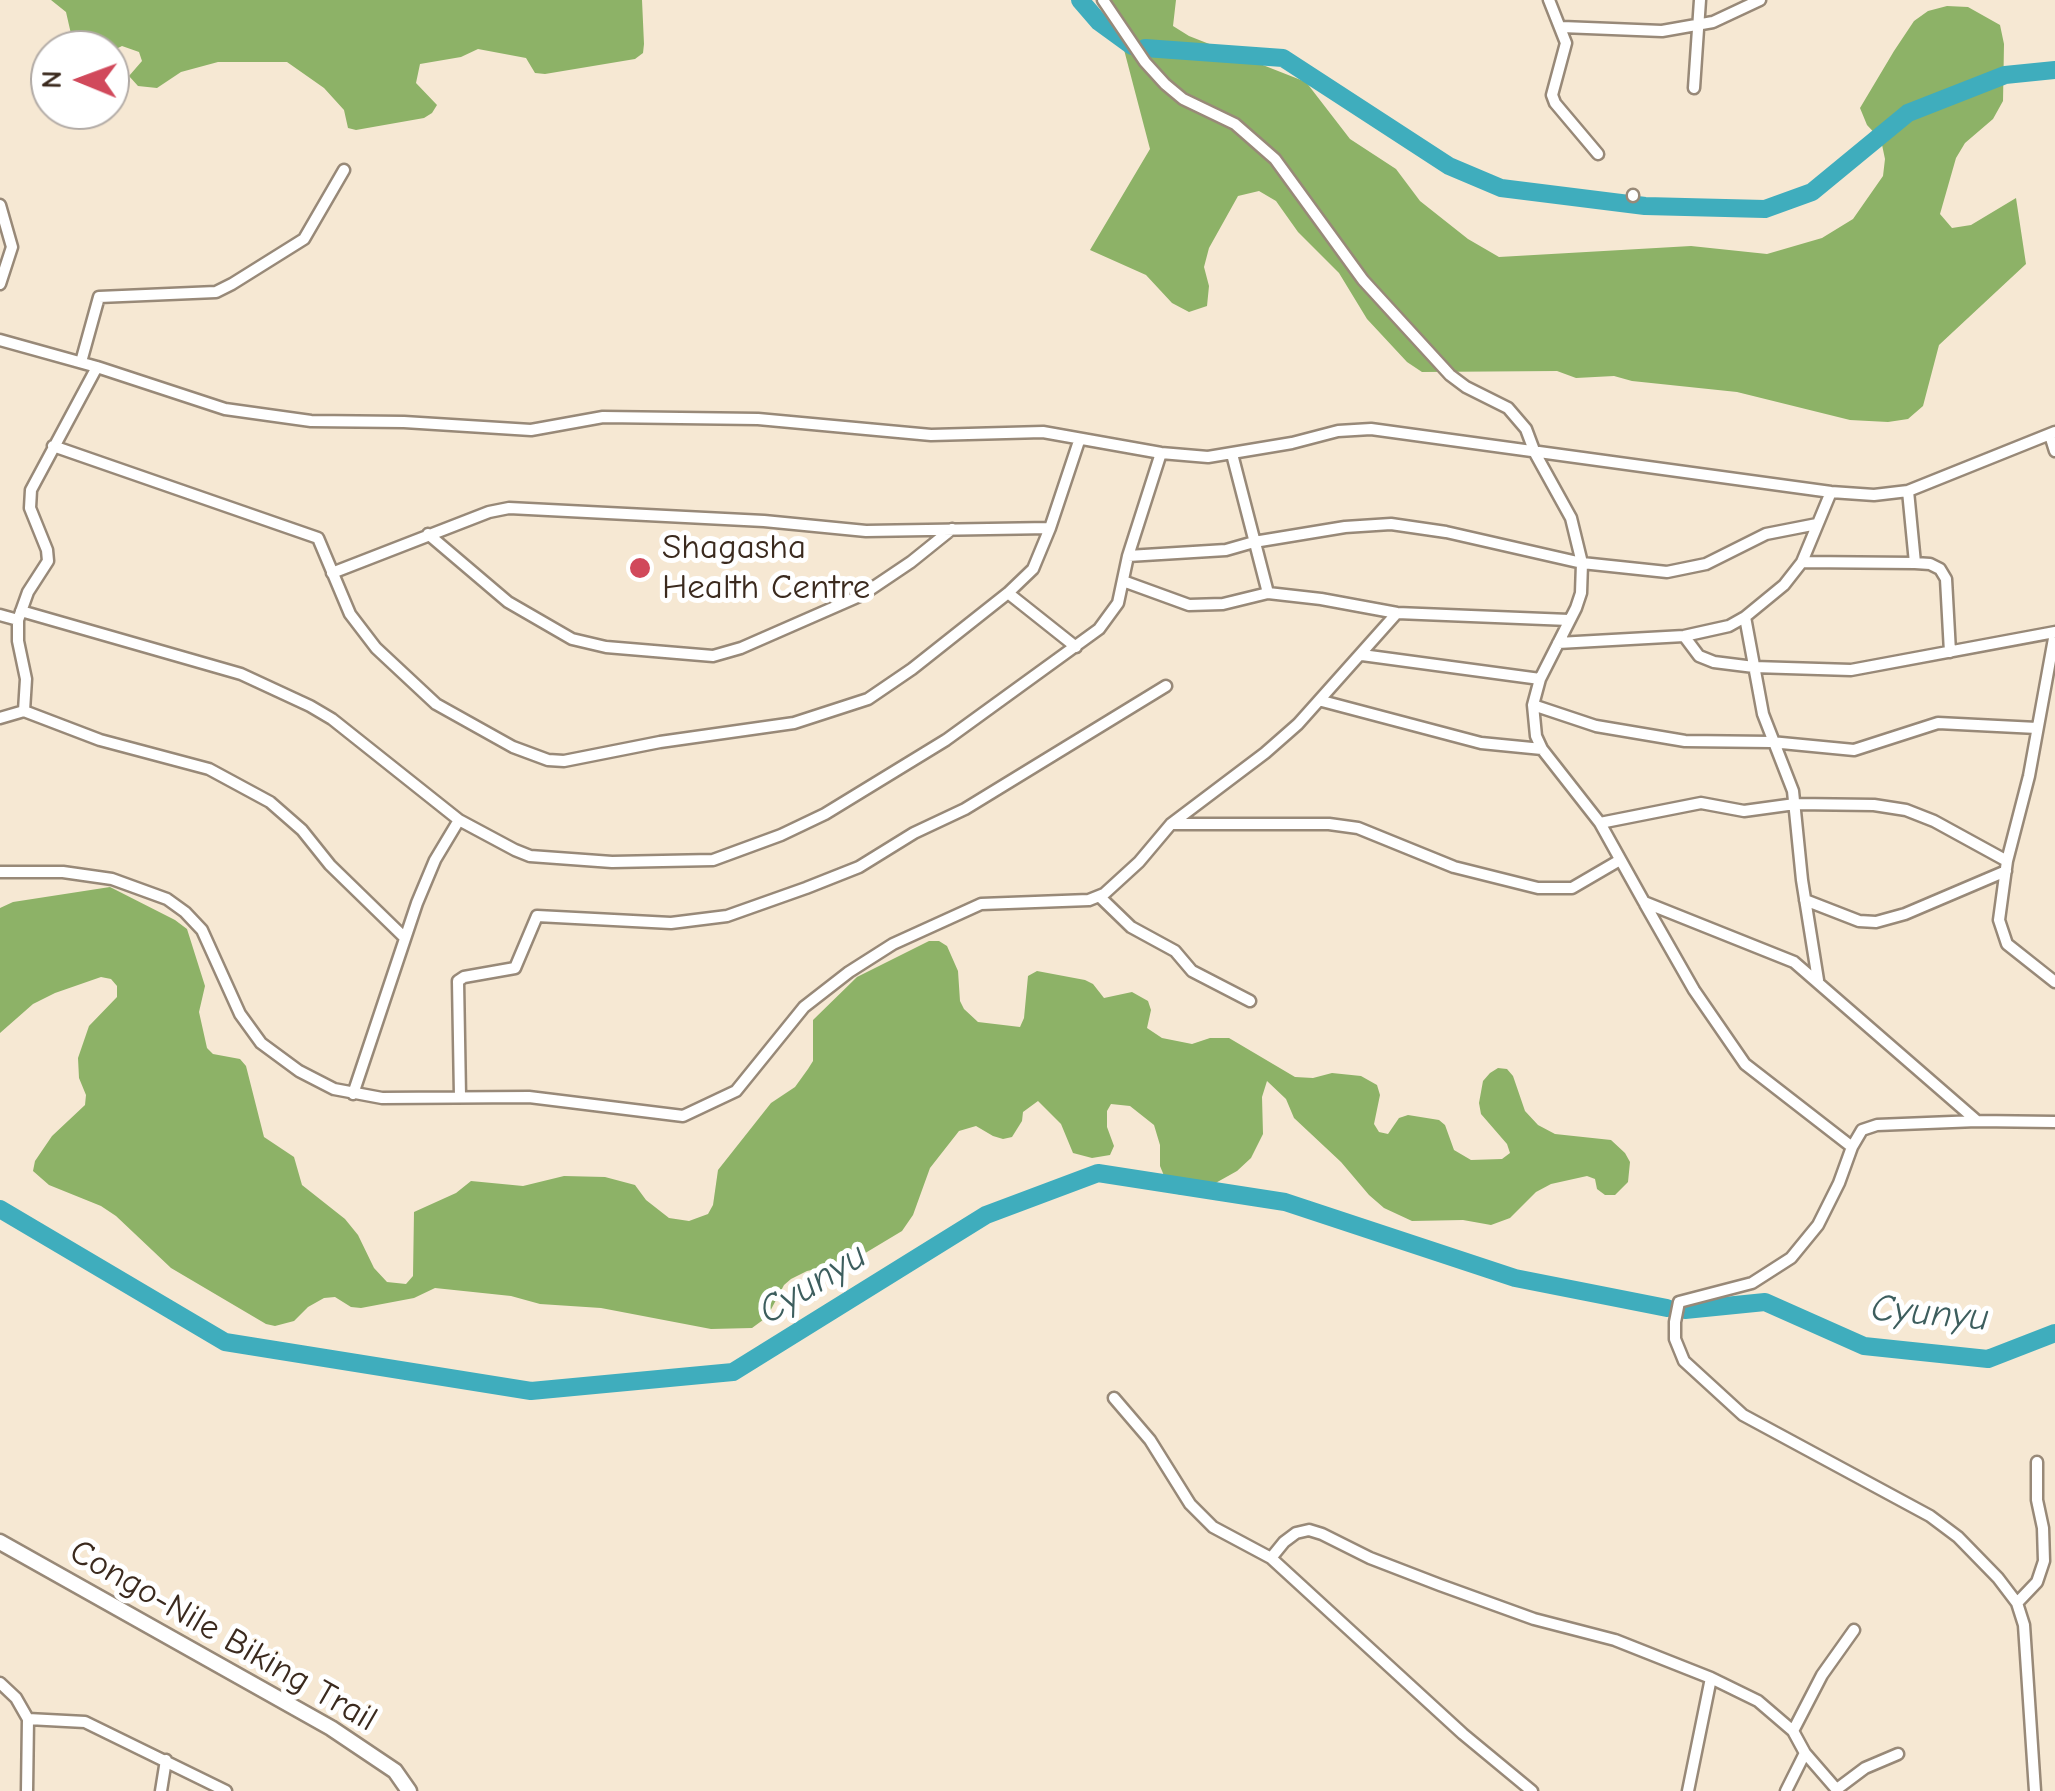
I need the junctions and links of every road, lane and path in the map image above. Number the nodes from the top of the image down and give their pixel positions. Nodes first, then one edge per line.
1 (1103, 0) edge
2 (1549, 0) edge
3 (1700, 0) edge
4 (1760, 0) edge
5 (1699, 26) junction
6 (1562, 27) junction
7 (1694, 88) dead end
8 (1598, 154) dead end
9 (344, 170) dead end
10 (0, 205) edge
11 (0, 284) edge
12 (0, 340) edge
13 (81, 362) junction
14 (97, 367) junction
15 (2052, 433) edge
16 (1079, 440) junction
17 (53, 446) junction
18 (2055, 451) edge
19 (1162, 453) junction
20 (1534, 453) junction
21 (1232, 454) junction
22 (1908, 491) junction
23 (1830, 492) junction
24 (1817, 524) junction
25 (953, 528) junction
26 (1050, 528) junction
27 (428, 534) junction
28 (1254, 542) junction
29 (1128, 556) junction
30 (1802, 562) junction
31 (1582, 563) junction
32 (1915, 563) junction
33 (332, 573) junction
34 (1124, 581) junction
35 (1008, 593) junction
36 (1268, 593) junction
37 (1398, 613) junction
38 (0, 615) edge
39 (20, 615) junction
40 (1745, 617) junction
41 (1569, 620) junction
42 (2055, 633) edge
43 (1684, 636) junction
44 (1558, 644) junction
45 (1076, 646) junction
46 (1950, 652) junction
47 (1362, 654) junction
48 (1754, 667) junction
49 (1540, 679) junction
50 (1166, 686) dead end
51 (1322, 700) junction
52 (1533, 706) junction
53 (24, 711) junction
54 (0, 718) edge
55 (2037, 728) junction
56 (1771, 742) junction
57 (1542, 749) junction
58 (1796, 804) junction
59 (459, 820) junction
60 (1600, 823) junction
61 (1171, 824) junction
62 (1620, 860) junction
63 (2006, 866) junction
64 (0, 872) edge
65 (1100, 897) junction
66 (1805, 900) junction
67 (1644, 902) junction
68 (405, 938) junction
69 (1818, 981) junction
70 (2055, 982) edge
71 (1250, 1001) dead end
72 (352, 1094) junction
73 (460, 1096) junction
74 (1977, 1120) junction
75 (2055, 1122) edge
76 (1852, 1147) junction
77 (1114, 1398) dead end
78 (2038, 1462) dead end
79 (0, 1542) edge
80 (1271, 1558) junction
81 (2017, 1603) junction
82 (1854, 1630) dead end
83 (1711, 1678) junction
84 (0, 1683) edge
85 (28, 1719) junction
86 (1793, 1731) junction
87 (1806, 1753) junction
88 (1898, 1754) dead end
89 (166, 1760) junction
90 (1837, 1790) edge
91 (26, 1791) edge
92 (161, 1791) edge
93 (226, 1791) edge
94 (408, 1791) edge
95 (1532, 1791) edge
96 (1688, 1791) edge
97 (1786, 1791) edge
98 (2034, 1791) edge

1 - 20 street
2 - 6 street
3 - 5 street
4 - 5 street
5 - 6 street
5 - 7 street
6 - 8 street
9 - 13 street
10 - 11 street
12 - 13 street
13 - 14 street
14 - 16 street
14 - 17 street
15 - 18 street
15 - 22 street
16 - 19 street
16 - 26 street
17 - 33 street
17 - 39 street
19 - 21 street
19 - 29 street
20 - 21 street
20 - 23 street
20 - 31 street
21 - 28 street
22 - 23 street
22 - 32 street
23 - 24 street
24 - 30 street
24 - 31 street
25 - 26 street
25 - 27 street
25 - 27 street
26 - 35 street
27 - 33 street
28 - 29 street
28 - 31 street
28 - 36 street
29 - 34 street
30 - 32 street
30 - 40 street
31 - 41 street
32 - 46 street
33 - 35 street
34 - 36 street
34 - 45 street
35 - 45 street
36 - 37 street
37 - 41 street
37 - 47 street
38 - 39 street
39 - 53 street
39 - 59 street
40 - 43 street
40 - 48 street
41 - 44 street
42 - 46 street
42 - 55 street
43 - 44 street
43 - 48 street
44 - 49 street
45 - 59 street
46 - 48 street
47 - 49 street
47 - 51 street
48 - 56 street
49 - 52 street
50 - 73 street
51 - 57 street
51 - 61 street
52 - 56 street
52 - 57 street
53 - 54 street
53 - 68 street
55 - 56 street
55 - 63 street
56 - 58 street
57 - 60 street
58 - 60 street
58 - 63 street
58 - 66 street
59 - 68 street
60 - 62 street
61 - 62 street
61 - 65 street
62 - 67 street
63 - 66 street
63 - 70 street
64 - 72 street
65 - 71 street
65 - 73 street
66 - 69 street
67 - 69 street
67 - 76 street
68 - 72 street
69 - 74 street
72 - 73 street
74 - 75 street
74 - 76 street
76 - 81 street
77 - 80 street
78 - 81 street
79 - 94 main road, Congo-Nile Biking Trail
80 - 83 street
80 - 95 street
81 - 98 street
82 - 86 street
83 - 86 street
83 - 96 street
84 - 85 street
85 - 89 street
85 - 91 street
86 - 87 street
87 - 90 street
87 - 97 street
88 - 90 street
89 - 92 street
89 - 93 street

